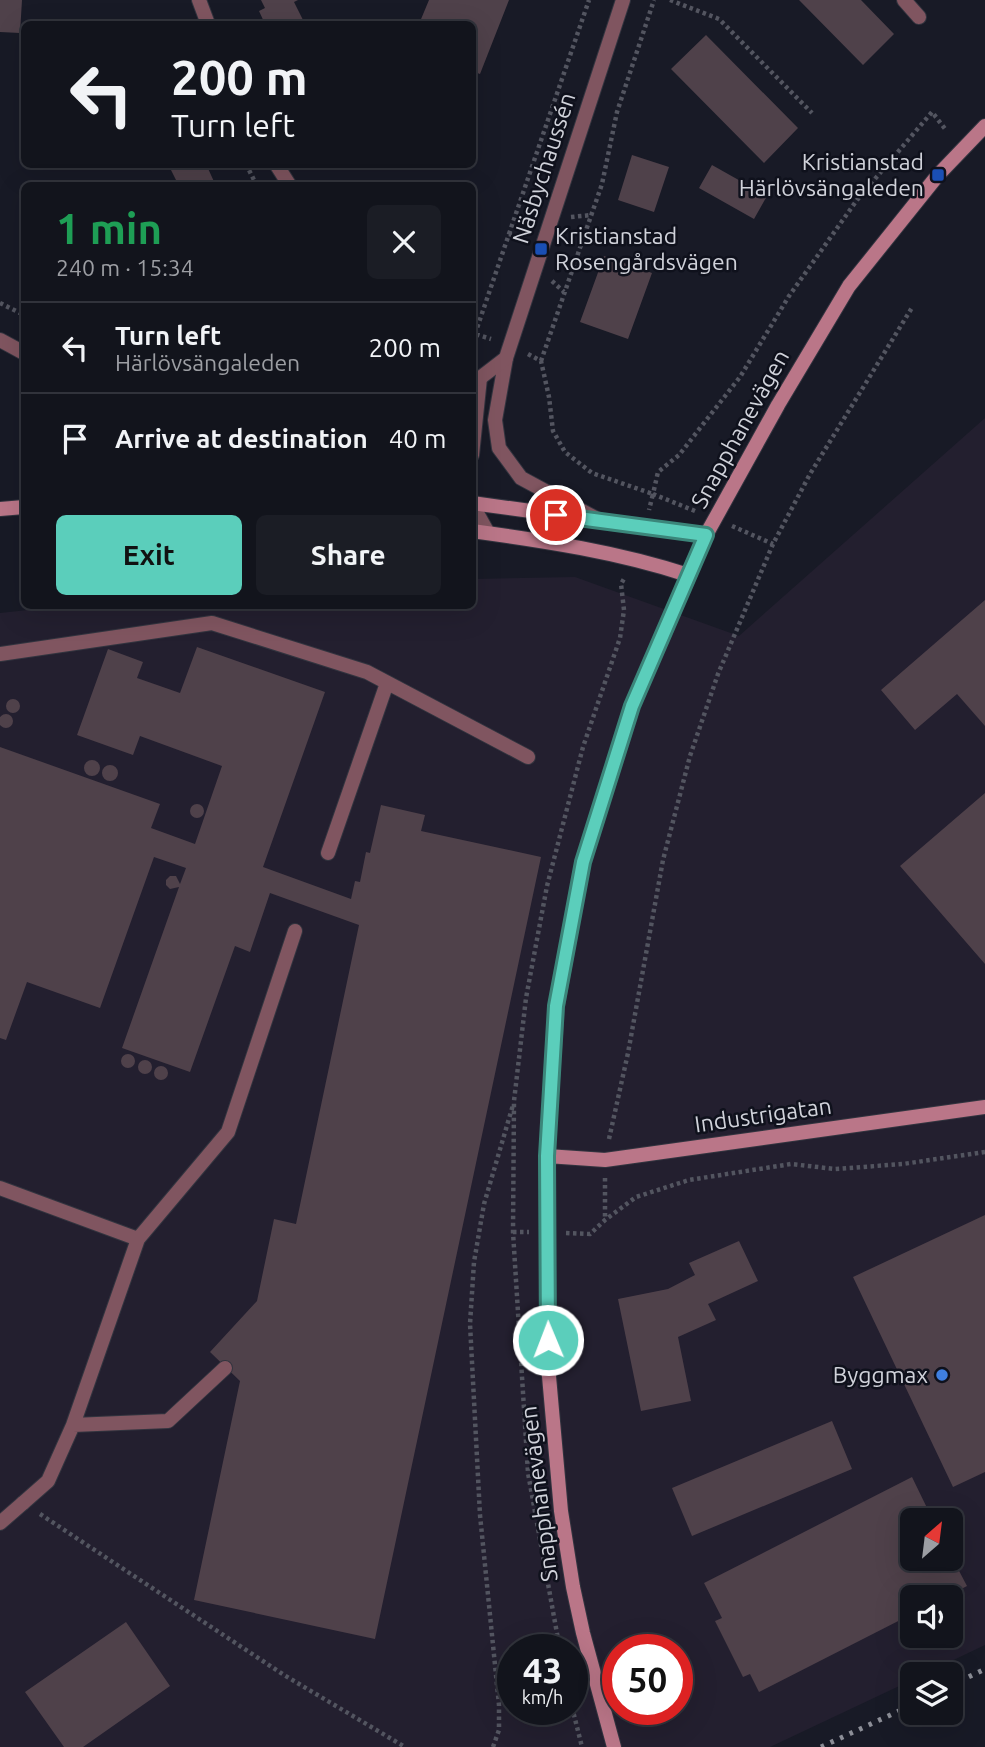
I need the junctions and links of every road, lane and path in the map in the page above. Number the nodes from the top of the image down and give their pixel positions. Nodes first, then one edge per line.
1 (199, 0) edge
2 (589, 0) edge
3 (623, 0) edge
4 (654, 0) edge
5 (670, 0) edge
6 (904, 0) edge
7 (919, 17) dead end
8 (207, 21) edge
9 (812, 113) dead end
10 (985, 126) edge
11 (946, 130) dead end
12 (592, 215) junction
13 (564, 217) dead end
14 (509, 234) junction
15 (535, 241) dead end
16 (0, 303) edge
17 (914, 306) dead end
18 (21, 314) edge
19 (476, 331) edge
20 (476, 338) edge
21 (0, 340) edge
22 (21, 351) edge
23 (508, 352) junction
24 (541, 360) junction
25 (476, 379) edge
26 (653, 494) junction
27 (476, 504) edge
28 (21, 507) edge
29 (0, 509) edge
30 (476, 511) edge
31 (597, 519) junction
32 (645, 526) junction
33 (476, 531) edge
34 (488, 533) junction
35 (706, 535) junction
36 (635, 560) junction
37 (688, 575) junction
38 (0, 654) edge
39 (387, 683) junction
40 (528, 757) dead end
41 (328, 853) dead end
42 (295, 931) dead end
43 (985, 1107) edge
44 (985, 1152) edge
45 (547, 1156) junction
46 (605, 1160) junction
47 (0, 1188) edge
48 (605, 1220) junction
49 (513, 1232) dead end
50 (547, 1233) junction
51 (138, 1239) junction
52 (225, 1368) dead end
53 (73, 1425) junction
54 (23, 1503) junction
55 (0, 1523) edge
56 (576, 1725) edge
57 (405, 1747) edge
58 (493, 1747) edge
59 (582, 1747) edge
60 (614, 1747) edge

1 - 8 street
2 - 14 path
3 - 23 street, Näsbychaussén
4 - 12 path
5 - 9 path
6 - 7 street
10 - 35 main road, Snapphanevägen
11 - 26 path
12 - 13 path
12 - 24 path
14 - 15 path
14 - 19 path
16 - 18 path
17 - 46 path
20 - 23 path
21 - 22 street
23 - 24 path
23 - 25 street
23 - 31 street, Näsbychaussén
24 - 26 path
26 - 32 path
27 - 31 main road
28 - 29 main road
30 - 34 street
31 - 32 main road
32 - 35 main road
33 - 34 main road
34 - 36 main road
35 - 37 main road, Snapphanevägen
36 - 37 main road
36 - 58 path
37 - 45 main road, Snapphanevägen
38 - 39 street
39 - 40 street
39 - 41 street
42 - 51 street
43 - 46 main road, Industrigatan
44 - 48 path
45 - 46 main road, Industrigatan
45 - 50 main road, Snapphanevägen
46 - 48 path
47 - 51 street
48 - 50 path
49 - 50 path
50 - 60 main road, Snapphanevägen
51 - 53 street
52 - 53 street
53 - 54 street
54 - 55 street
54 - 57 path
56 - 59 path

